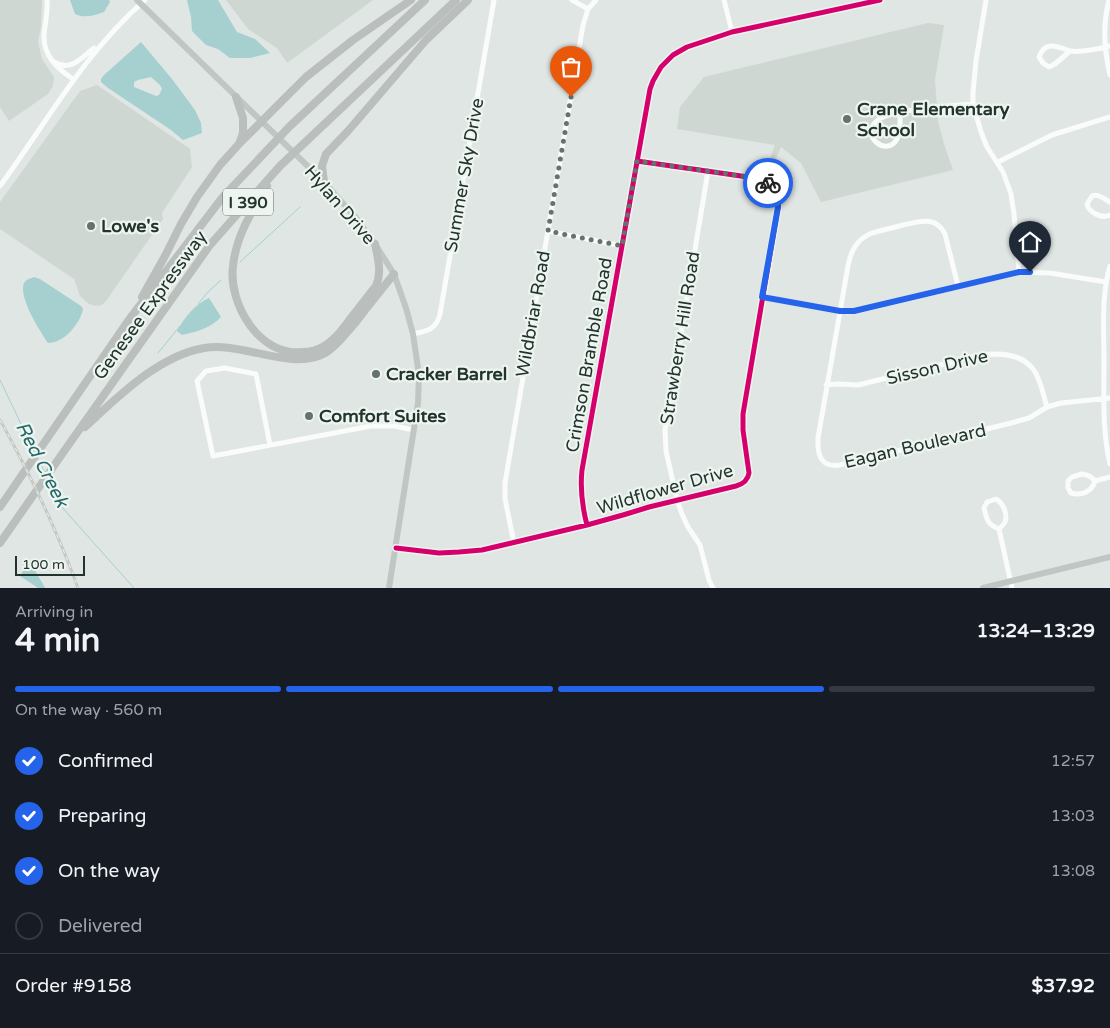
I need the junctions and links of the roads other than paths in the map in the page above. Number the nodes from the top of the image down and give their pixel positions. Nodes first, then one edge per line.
1 (47, 0) edge
2 (411, 0) edge
3 (425, 0) edge
4 (456, 0) edge
5 (468, 0) edge
6 (494, 0) edge
7 (572, 0) edge
8 (596, 0) edge
9 (724, 0) edge
10 (880, 0) edge
11 (986, 0) edge
12 (1109, 0) edge
13 (141, 1) edge
14 (588, 9) junction
15 (732, 32) junction
16 (99, 46) junction
17 (1107, 47) edge
18 (1070, 51) junction
19 (51, 60) junction
20 (1110, 75) edge
21 (73, 79) junction
22 (236, 97) junction
23 (974, 104) junction
24 (900, 112) junction
25 (1110, 117) edge
26 (263, 123) junction
27 (239, 144) junction
28 (637, 161) junction
29 (998, 162) junction
30 (280, 166) junction
31 (708, 171) junction
32 (324, 182) junction
33 (0, 186) edge
34 (1110, 202) edge
35 (1110, 215) edge
36 (548, 231) junction
37 (375, 244) junction
38 (622, 246) junction
39 (1110, 266) edge
40 (1019, 272) junction
41 (394, 274) junction
42 (1106, 282) junction
43 (958, 286) junction
44 (762, 297) junction
45 (840, 311) junction
46 (1107, 317) edge
47 (128, 321) junction
48 (413, 334) junction
49 (826, 384) junction
50 (1107, 398) edge
51 (1047, 407) junction
52 (414, 430) junction
53 (76, 435) junction
54 (270, 445) junction
55 (1110, 464) edge
56 (1110, 477) edge
57 (1095, 481) junction
58 (677, 500) junction
59 (0, 507) edge
60 (587, 525) junction
61 (999, 529) junction
62 (514, 542) junction
63 (0, 543) edge
64 (396, 548) junction
65 (1110, 557) edge
66 (1011, 585) edge
67 (389, 588) edge
68 (712, 588) edge
69 (983, 588) edge

1 - 19 street
2 - 26 highway
3 - 47 highway, Genesee Expressway / I 390
4 - 30 highway, Genesee Expressway / I 390
5 - 32 highway
6 - 48 street, Summer Sky Drive
7 - 14 street
8 - 14 street, Wildbriar Road
9 - 15 street
10 - 15 street, Crimson Bramble Road
11 - 23 street
12 - 17 street
13 - 16 street
13 - 22 main road, Hylan Drive
14 - 36 street, Wildbriar Road
15 - 28 street, Crimson Bramble Road
16 - 19 street
16 - 21 street
17 - 18 street
17 - 20 street
18 - 18 street
19 - 21 street
21 - 33 street
22 - 26 main road, Hylan Drive
22 - 27 highway
23 - 24 street
23 - 29 street
24 - 24 street
25 - 29 street
26 - 27 highway
26 - 32 main road, Hylan Drive
27 - 47 highway
28 - 31 street, Wildflower Drive
28 - 38 street, Crimson Bramble Road
29 - 40 street
30 - 37 highway
30 - 53 highway, Genesee Expressway / I 390
31 - 44 street, Wildflower Drive
31 - 58 street, Strawberry Hill Road
32 - 37 main road, Hylan Drive
34 - 35 street
36 - 38 street
36 - 62 street, Wildbriar Road
37 - 41 main road, Hylan Drive
38 - 60 street, Crimson Bramble Road
39 - 42 street
40 - 42 street
40 - 43 street
41 - 48 main road, Hylan Drive
41 - 53 highway
42 - 46 street
43 - 45 street
43 - 45 street, Eagan Boulevard
44 - 45 street
44 - 58 street, Wildflower Drive
45 - 49 street, Eagan Boulevard
46 - 50 street
47 - 59 highway, Genesee Expressway / I 390
48 - 52 main road, Hylan Drive
49 - 51 street, Sisson Drive
49 - 51 street, Eagan Boulevard
50 - 51 street, Eagan Boulevard
50 - 55 street
52 - 54 street
52 - 64 main road, Hylan Drive
53 - 63 highway, Genesee Expressway / I 390
54 - 54 street
56 - 57 street
57 - 57 street
58 - 60 street, Wildflower Drive
58 - 68 street, Strawberry Hill Road
60 - 62 street, Wildflower Drive
61 - 61 street
61 - 66 street
62 - 64 street, Wildflower Drive
64 - 67 main road, Hylan Drive
65 - 66 main road
66 - 69 main road

